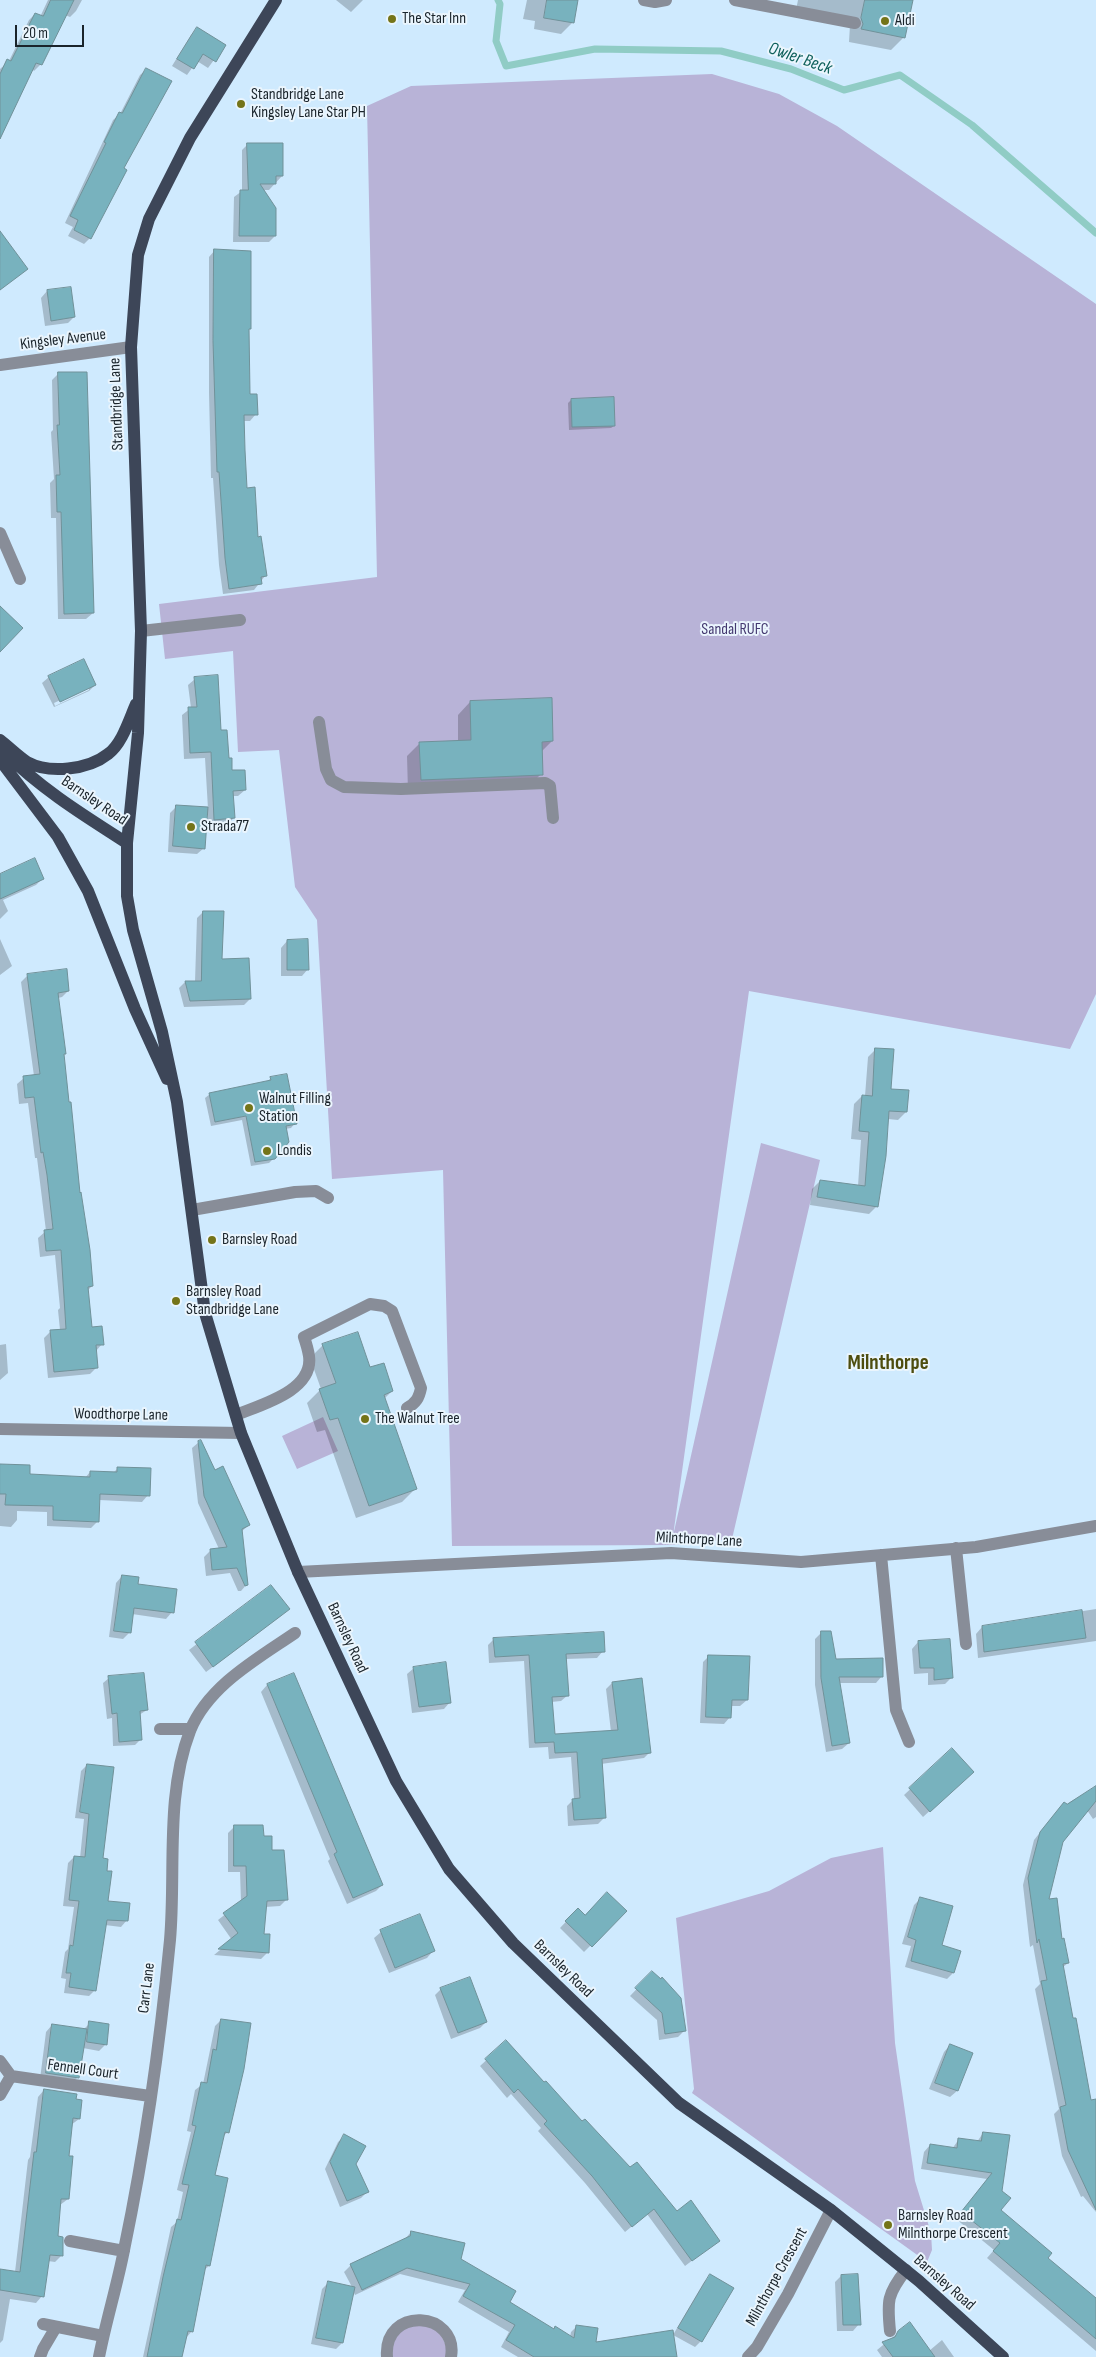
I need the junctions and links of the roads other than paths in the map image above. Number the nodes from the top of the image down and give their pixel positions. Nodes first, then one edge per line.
1 (276, 0) edge
2 (644, 0) edge
3 (666, 0) edge
4 (735, 0) edge
5 (855, 23) dead end
6 (131, 348) junction
7 (0, 365) edge
8 (0, 532) edge
9 (20, 579) dead end
10 (240, 620) dead end
11 (141, 631) junction
12 (139, 697) junction
13 (318, 722) dead end
14 (0, 740) edge
15 (0, 748) edge
16 (0, 760) edge
17 (553, 818) dead end
18 (127, 843) junction
19 (177, 1102) junction
20 (328, 1198) dead end
21 (192, 1210) junction
22 (407, 1408) dead end
23 (236, 1415) junction
24 (0, 1429) edge
25 (241, 1433) junction
26 (1096, 1526) edge
27 (956, 1548) junction
28 (881, 1555) junction
29 (298, 1572) junction
30 (295, 1633) dead end
31 (966, 1644) dead end
32 (160, 1729) dead end
33 (191, 1729) junction
34 (909, 1742) dead end
35 (0, 2061) edge
36 (11, 2076) junction
37 (0, 2095) edge
38 (150, 2096) junction
39 (831, 2210) junction
40 (70, 2241) dead end
41 (124, 2251) junction
42 (906, 2270) junction
43 (43, 2324) dead end
44 (56, 2327) junction
45 (890, 2331) dead end
46 (103, 2336) junction
47 (40, 2357) edge
48 (99, 2357) edge
49 (387, 2357) edge
50 (451, 2357) edge
51 (748, 2357) edge
52 (1003, 2357) edge

1 - 6 main road, Standbridge Lane
2 - 3 street
4 - 5 street
6 - 7 street, Kingsley Avenue
6 - 11 main road, Standbridge Lane
8 - 9 street
10 - 11 street
11 - 12 main road, Standbridge Lane
12 - 14 main road
12 - 18 main road, Standbridge Lane
13 - 17 street
15 - 18 main road, Barnsley Road
16 - 19 main road
18 - 19 main road, Barnsley Road
19 - 21 main road, Barnsley Road
20 - 21 street
21 - 23 main road, Barnsley Road
22 - 23 street
23 - 25 main road, Barnsley Road
24 - 25 street, Woodthorpe Lane
25 - 29 main road, Barnsley Road
26 - 27 street, Milnthorpe Lane
27 - 28 street, Milnthorpe Lane
27 - 31 street
28 - 29 street, Milnthorpe Lane
28 - 34 street
29 - 39 main road, Barnsley Road
30 - 33 street, Carr Lane
32 - 33 street
33 - 38 street, Carr Lane
35 - 36 street
36 - 37 street
36 - 38 street, Fennell Court
38 - 41 street, Carr Lane
39 - 42 main road, Barnsley Road
39 - 51 street, Milnthorpe Crescent
40 - 41 street
41 - 46 street, Carr Lane
42 - 45 street
42 - 52 main road, Barnsley Road
43 - 44 street
44 - 46 street
44 - 47 street
46 - 48 street, Carr Lane
49 - 50 street

